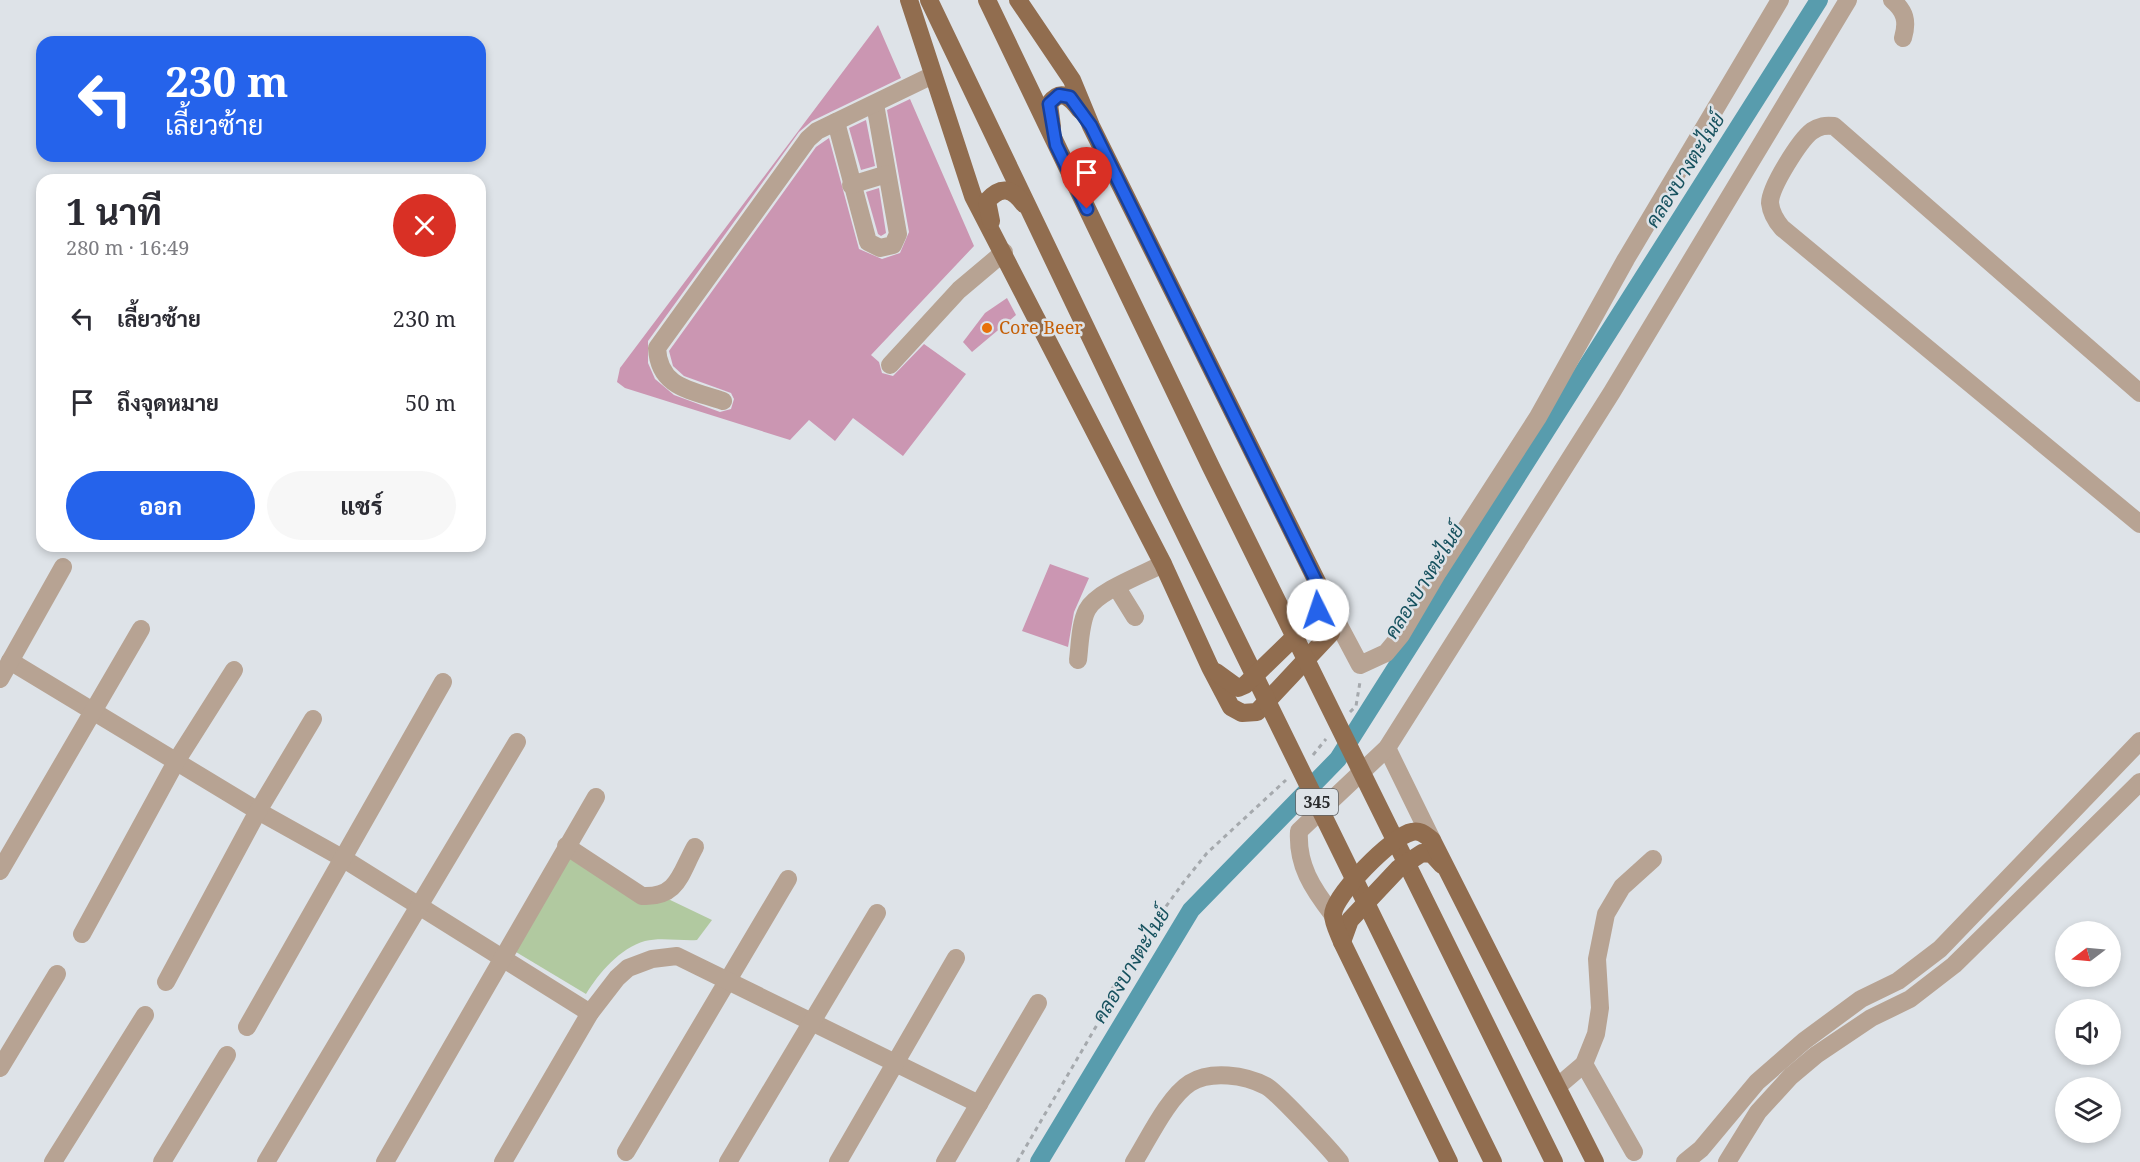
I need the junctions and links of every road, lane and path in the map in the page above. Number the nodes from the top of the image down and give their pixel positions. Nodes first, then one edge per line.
1 (909, 0) edge
2 (929, 0) edge
3 (987, 0) edge
4 (1018, 0) edge
5 (1780, 0) edge
6 (1848, 0) edge
7 (1892, 0) edge
8 (1903, 38) dead end
9 (933, 75) junction
10 (875, 104) junction
11 (836, 122) junction
12 (1091, 126) junction
13 (1056, 145) junction
14 (888, 174) junction
15 (851, 185) junction
16 (1032, 215) junction
17 (1000, 244) junction
18 (890, 365) dead end
19 (2140, 393) edge
20 (723, 401) dead end
21 (2140, 524) edge
22 (1163, 564) junction
23 (63, 567) dead end
24 (1319, 587) junction
25 (1117, 588) junction
26 (1334, 616) junction
27 (1135, 617) dead end
28 (141, 629) dead end
29 (1078, 660) dead end
30 (10, 661) junction
31 (1360, 665) junction
32 (1210, 667) junction
33 (234, 670) dead end
34 (0, 679) edge
35 (443, 682) dead end
36 (95, 712) junction
37 (1348, 714) dead end
38 (313, 719) dead end
39 (1327, 739) dead end
40 (2140, 741) edge
41 (517, 742) dead end
42 (1387, 748) junction
43 (1312, 755) dead end
44 (177, 760) junction
45 (1288, 778) dead end
46 (2105, 780) junction
47 (2140, 782) edge
48 (596, 797) dead end
49 (2122, 797) junction
50 (258, 811) junction
51 (1432, 840) junction
52 (566, 846) junction
53 (695, 846) dead end
54 (344, 859) junction
55 (1653, 859) dead end
56 (0, 871) edge
57 (1449, 872) junction
58 (788, 879) dead end
59 (418, 906) junction
60 (877, 913) dead end
61 (1333, 915) junction
62 (82, 934) dead end
63 (1342, 942) junction
64 (501, 957) junction
65 (956, 958) dead end
66 (57, 974) dead end
67 (727, 980) junction
68 (1898, 981) junction
69 (166, 982) dead end
70 (1910, 999) junction
71 (1038, 1003) dead end
72 (590, 1012) junction
73 (145, 1015) dead end
74 (812, 1022) junction
75 (247, 1027) dead end
76 (227, 1055) dead end
77 (895, 1063) junction
78 (1584, 1064) junction
79 (0, 1068) edge
80 (1557, 1087) junction
81 (979, 1104) junction
82 (1701, 1149) junction
83 (626, 1152) dead end
84 (1634, 1152) dead end
85 (53, 1162) edge
86 (162, 1162) edge
87 (266, 1162) edge
88 (385, 1162) edge
89 (503, 1162) edge
90 (728, 1162) edge
91 (838, 1162) edge
92 (945, 1162) edge
93 (1017, 1162) edge
94 (1134, 1162) edge
95 (1340, 1162) edge
96 (1449, 1162) edge
97 (1493, 1162) edge
98 (1554, 1162) edge
99 (1594, 1162) edge
100 (1685, 1162) edge
101 (1715, 1162) edge
102 (1727, 1162) edge

1 - 9 main road
2 - 16 main road, 345
3 - 13 main road
4 - 12 main road
5 - 31 street
6 - 42 street
7 - 8 street
9 - 10 street
9 - 17 main road
10 - 11 street
10 - 14 street
11 - 15 street
11 - 20 street
12 - 13 main road
12 - 24 main road
13 - 98 main road
14 - 15 street
14 - 15 street
16 - 17 main road
16 - 97 main road, 345
17 - 18 street
17 - 22 main road
19 - 21 street
22 - 25 street
22 - 32 main road
23 - 30 street
24 - 26 main road
24 - 32 main road
25 - 27 street
25 - 29 street
26 - 31 street
26 - 32 main road
28 - 36 street
30 - 34 street
30 - 36 street
31 - 37 path
33 - 44 street
35 - 54 street
36 - 44 street
36 - 56 street
38 - 50 street
39 - 43 path
40 - 46 street
41 - 59 street
42 - 51 street
42 - 61 street
44 - 50 street
44 - 62 street
45 - 93 path
46 - 49 street
46 - 68 street
47 - 49 street
48 - 52 street
49 - 70 street
50 - 54 street
50 - 69 street
51 - 57 main road
51 - 61 main road
52 - 53 street
52 - 64 street
54 - 59 street
54 - 75 street
55 - 78 street
57 - 63 main road
57 - 80 main road
58 - 67 street
59 - 64 street
59 - 87 street
60 - 74 street
61 - 63 main road
63 - 96 main road
64 - 72 street
64 - 88 street
65 - 77 street
66 - 79 street
67 - 72 street
67 - 74 street
67 - 83 street
68 - 70 street
68 - 82 street
70 - 102 street
71 - 81 street
72 - 89 street
73 - 85 street
74 - 77 street
74 - 90 street
76 - 86 street
77 - 81 street
77 - 91 street
78 - 80 street
78 - 84 street
80 - 99 main road
81 - 92 street
82 - 100 street
82 - 101 street
94 - 95 street

